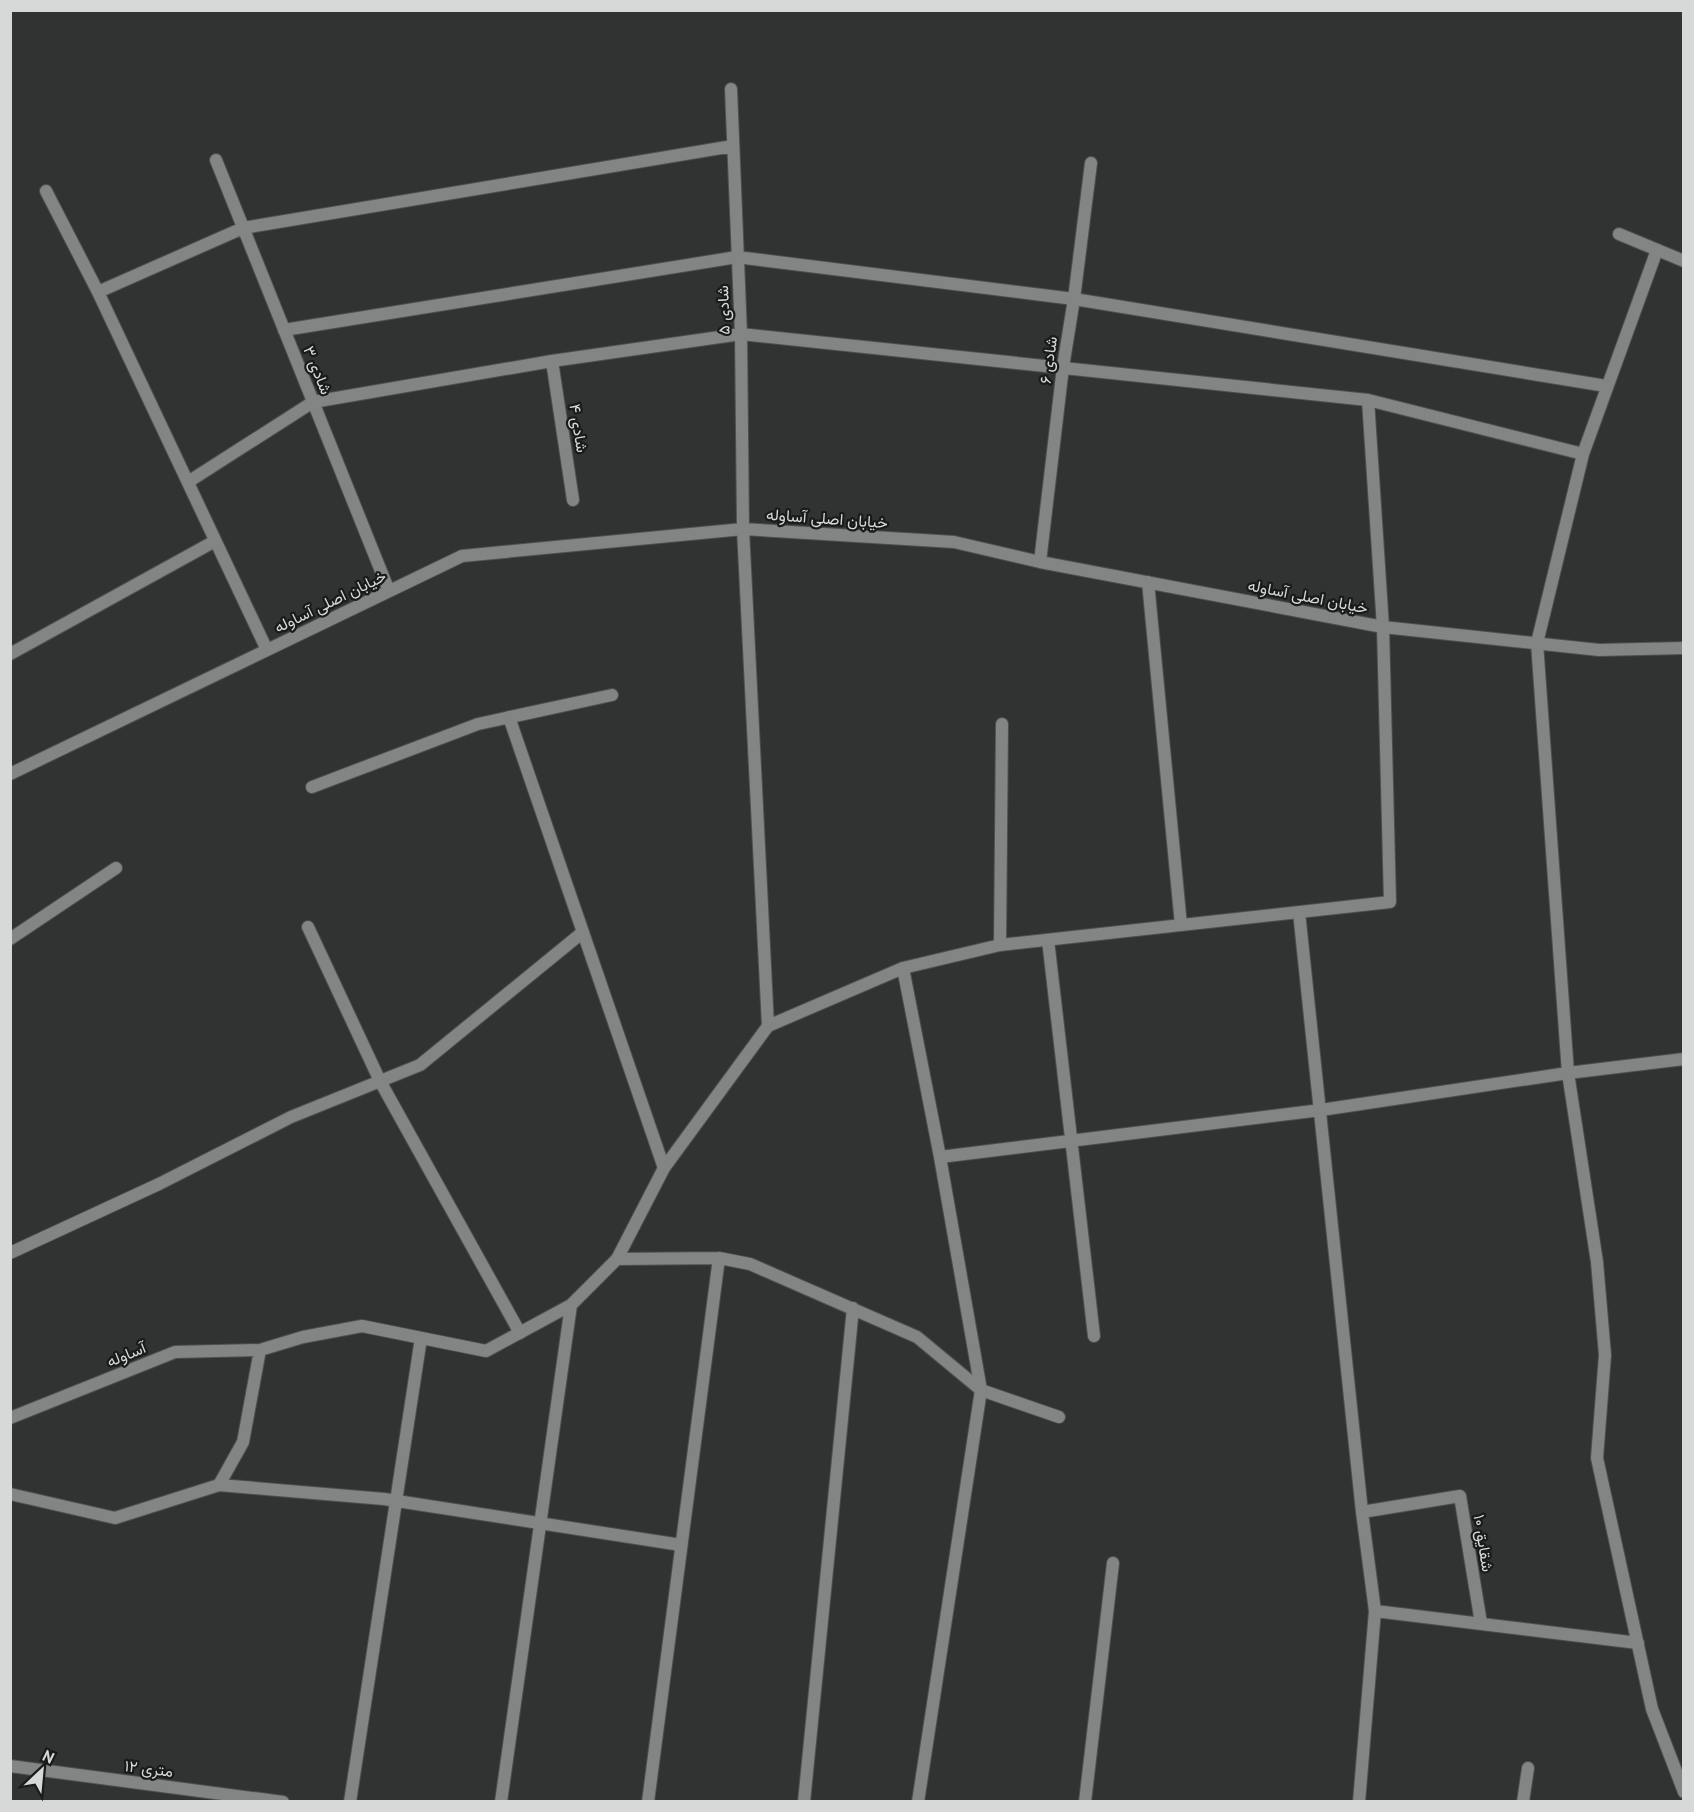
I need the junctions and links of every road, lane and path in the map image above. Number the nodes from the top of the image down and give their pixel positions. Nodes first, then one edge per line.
1 (731, 89) dead end
2 (733, 146) junction
3 (216, 160) dead end
4 (1091, 163) dead end
5 (46, 190) dead end
6 (243, 228) junction
7 (1619, 234) dead end
8 (1657, 250) junction
9 (738, 257) junction
10 (1683, 261) edge
11 (98, 292) junction
12 (1074, 298) junction
13 (284, 330) junction
14 (741, 334) junction
15 (552, 360) junction
16 (1063, 367) junction
17 (1606, 386) junction
18 (1368, 399) junction
19 (313, 402) junction
20 (1583, 454) junction
21 (188, 482) junction
22 (573, 500) dead end
23 (742, 529) junction
24 (215, 541) junction
25 (1040, 562) junction
26 (1148, 582) junction
27 (389, 591) junction
28 (1383, 627) junction
29 (1537, 643) junction
30 (1683, 648) edge
31 (267, 650) junction
32 (10, 654) edge
33 (612, 695) dead end
34 (509, 717) junction
35 (1002, 724) dead end
36 (10, 774) edge
37 (312, 787) dead end
38 (116, 868) dead end
39 (1299, 912) junction
40 (1180, 925) junction
41 (308, 927) dead end
42 (583, 932) junction
43 (10, 939) edge
44 (1048, 940) junction
45 (1000, 945) junction
46 (903, 968) junction
47 (768, 1026) junction
48 (1683, 1059) edge
49 (1568, 1073) junction
50 (380, 1080) junction
51 (1321, 1110) junction
52 (1071, 1141) junction
53 (940, 1158) junction
54 (664, 1168) junction
55 (10, 1253) edge
56 (719, 1257) junction
57 (617, 1259) junction
58 (571, 1305) junction
59 (853, 1308) junction
60 (520, 1333) junction
61 (1094, 1336) dead end
62 (421, 1338) junction
63 (260, 1350) junction
64 (981, 1390) junction
65 (1059, 1417) dead end
66 (10, 1418) edge
67 (219, 1485) junction
68 (10, 1494) edge
69 (1362, 1512) junction
70 (541, 1522) junction
71 (681, 1545) junction
72 (1113, 1563) dead end
73 (1375, 1611) junction
74 (1481, 1623) junction
75 (1638, 1643) junction
76 (10, 1766) edge
77 (1528, 1768) dead end
78 (1683, 1792) edge
79 (283, 1802) edge
80 (350, 1802) edge
81 (501, 1802) edge
82 (648, 1802) edge
83 (804, 1802) edge
84 (918, 1802) edge
85 (1085, 1802) edge
86 (1359, 1802) edge
87 (1523, 1802) edge

1 - 2 street, شادی ۵
2 - 6 street
2 - 9 street, شادی ۵
3 - 6 street, شادی ۳
4 - 12 street, شادی ۶
5 - 11 street
6 - 11 street
6 - 13 street, شادی ۳
7 - 8 street
8 - 10 street
8 - 17 street
9 - 12 street
9 - 13 street
9 - 14 street, شادی ۵
11 - 21 street
12 - 16 street, شادی ۶
12 - 17 street
13 - 19 street, شادی ۳
14 - 15 street
14 - 16 street
14 - 23 street, شادی ۵
15 - 19 street
15 - 22 street, شادی ۴
16 - 18 street
16 - 25 street, شادی ۶
17 - 20 street
18 - 20 street
18 - 28 street
19 - 21 street
19 - 27 street, شادی ۳
20 - 29 street
21 - 24 street
23 - 25 street, خیابان اصلی آساوله
23 - 27 street, خیابان اصلی آساوله
23 - 47 street, شادی ۵
24 - 31 street
24 - 32 street
25 - 26 street, خیابان اصلی آساوله
26 - 28 street, خیابان اصلی آساوله
26 - 40 street
27 - 31 street, خیابان اصلی آساوله
28 - 29 street, خیابان اصلی آساوله
28 - 39 street
29 - 30 street, خیابان اصلی آساوله
29 - 49 street
31 - 36 street, خیابان اصلی آساوله
33 - 34 street
34 - 37 street
34 - 42 street
35 - 45 street
38 - 43 street
39 - 40 street
39 - 51 street
40 - 44 street
41 - 50 street
42 - 50 street
42 - 54 street
44 - 45 street
44 - 52 street
45 - 46 street
46 - 47 street
46 - 53 street
47 - 54 street, آساوله
48 - 49 street
49 - 51 street
49 - 75 street
50 - 55 street
50 - 60 street
51 - 52 street
51 - 69 street
52 - 53 street
52 - 61 street
53 - 64 street
54 - 57 street, آساوله
56 - 57 street
56 - 59 street
56 - 71 street
57 - 58 street, آساوله
58 - 60 street, آساوله
58 - 70 street
59 - 64 street
59 - 83 street
60 - 62 street, آساوله
62 - 63 street, آساوله
62 - 80 street
63 - 66 street, آساوله
63 - 67 street
64 - 65 street
64 - 84 street
67 - 68 street
67 - 70 street
69 - 73 street
69 - 74 street, شقایق ۱۰
70 - 71 street
70 - 81 street
71 - 82 street
72 - 85 street
73 - 74 street
73 - 86 street
74 - 75 street
75 - 78 street
76 - 79 street, ۱۲ متری
77 - 87 street

